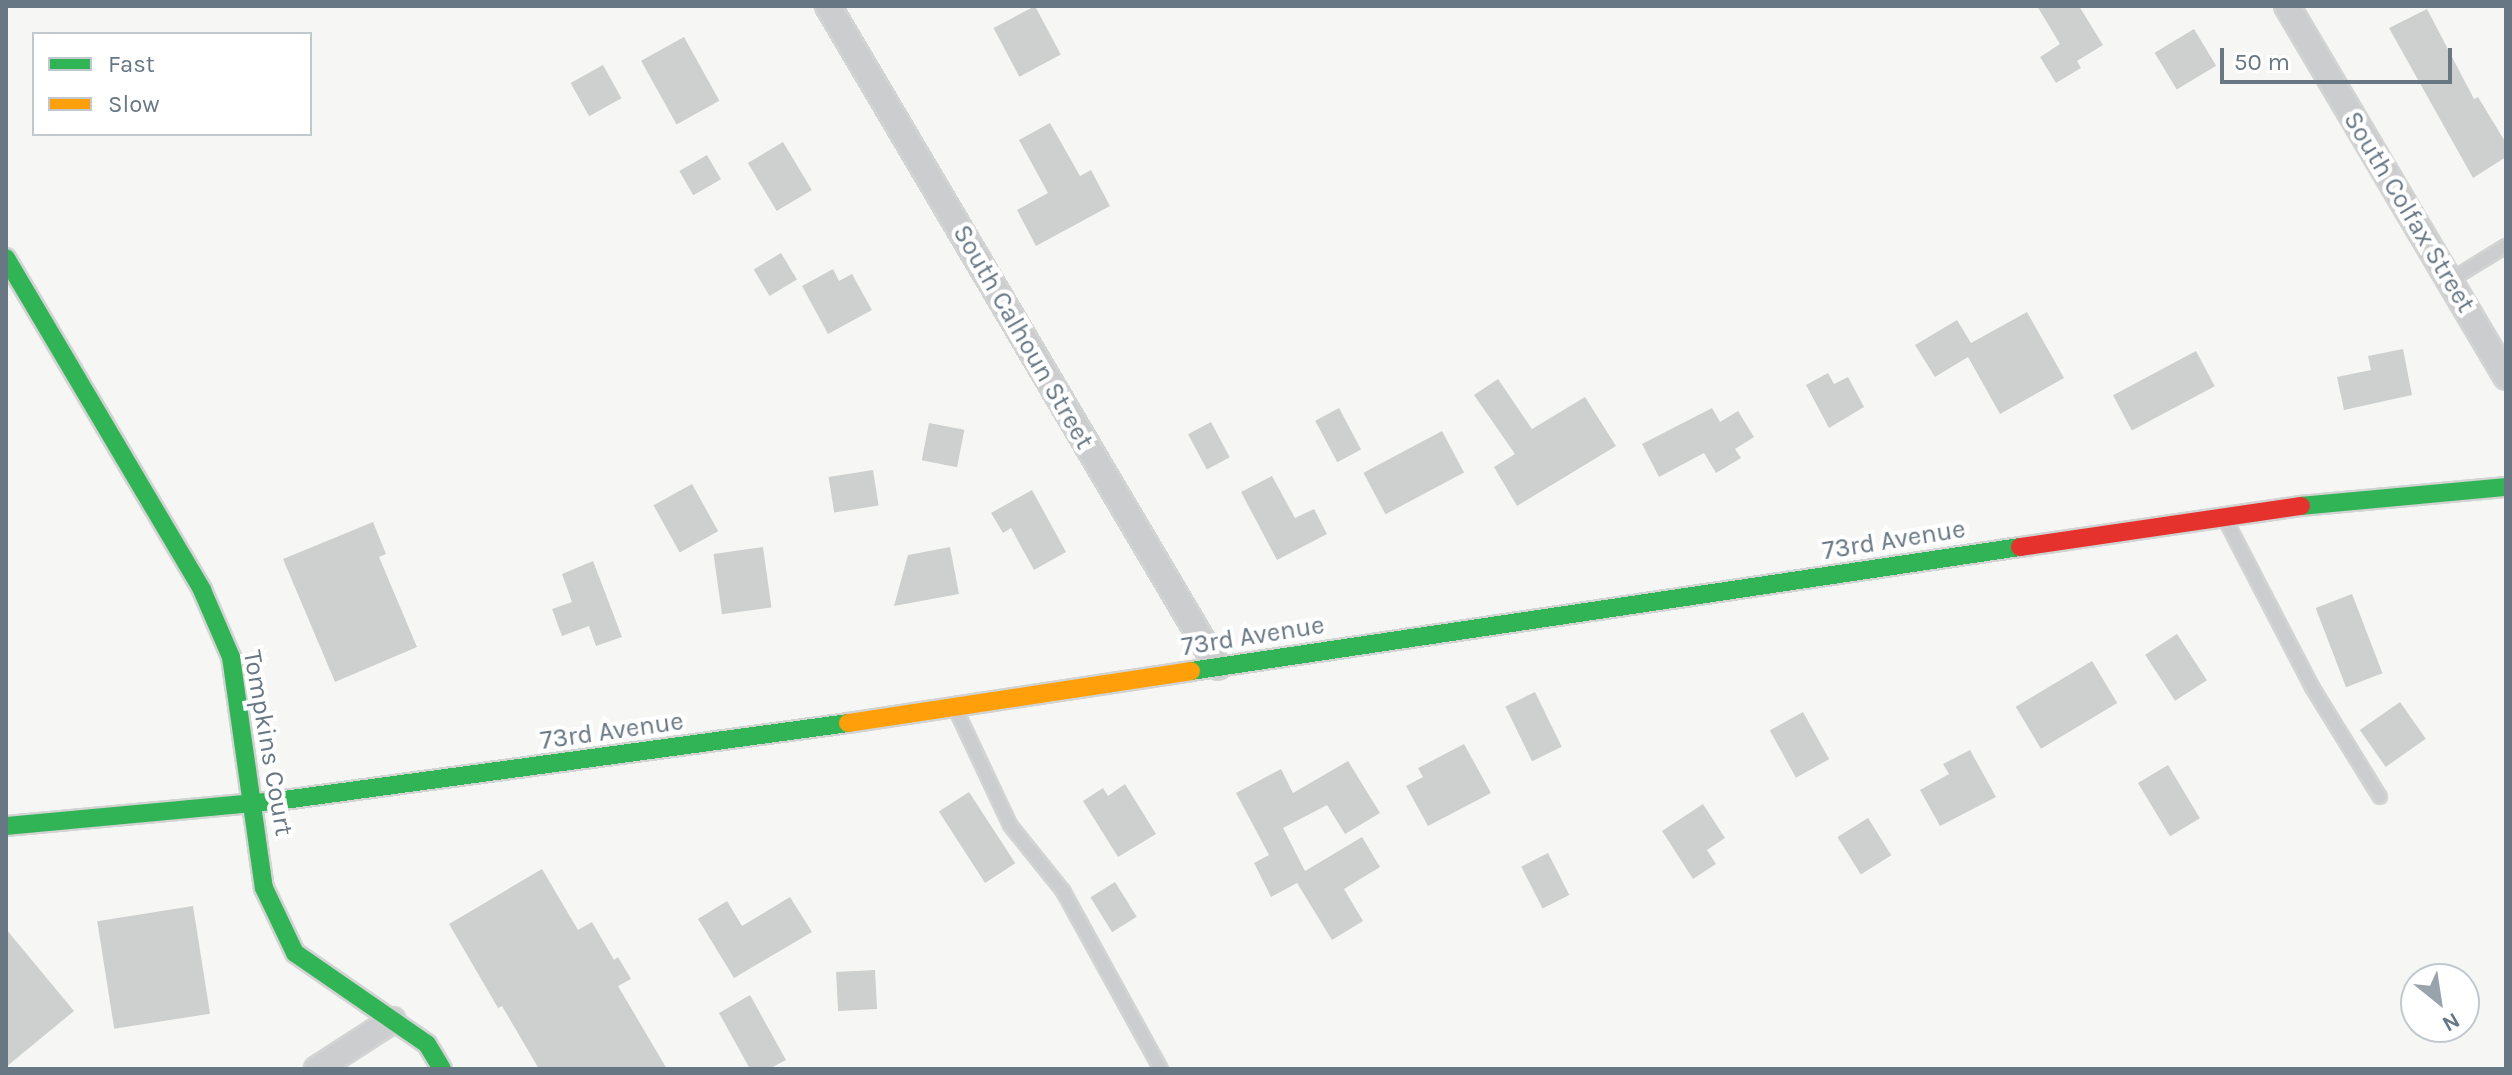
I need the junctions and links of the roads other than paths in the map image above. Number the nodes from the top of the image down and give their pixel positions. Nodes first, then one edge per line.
1 (828, 6) edge
2 (2287, 6) edge
3 (2506, 246) edge
4 (6, 258) edge
5 (2449, 281) junction
6 (2506, 377) edge
7 (2506, 487) edge
8 (2224, 516) junction
9 (1218, 667) junction
10 (955, 707) junction
11 (2380, 797) dead end
12 (255, 803) junction
13 (6, 826) edge
14 (393, 1020) junction
15 (317, 1069) edge
16 (442, 1069) edge
17 (1161, 1069) edge

1 - 9 street, South Calhoun Street
2 - 5 street, South Colfax Street
3 - 5 lane
4 - 12 street, Tompkins Court
5 - 6 street, South Colfax Street
7 - 8 street, 73rd Avenue
8 - 9 street, 73rd Avenue
8 - 11 lane
9 - 10 street, 73rd Avenue
10 - 12 street, 73rd Avenue
10 - 17 lane
12 - 13 street, 73rd Avenue
12 - 14 street, Tompkins Court
14 - 15 street
14 - 16 street, Tompkins Court

